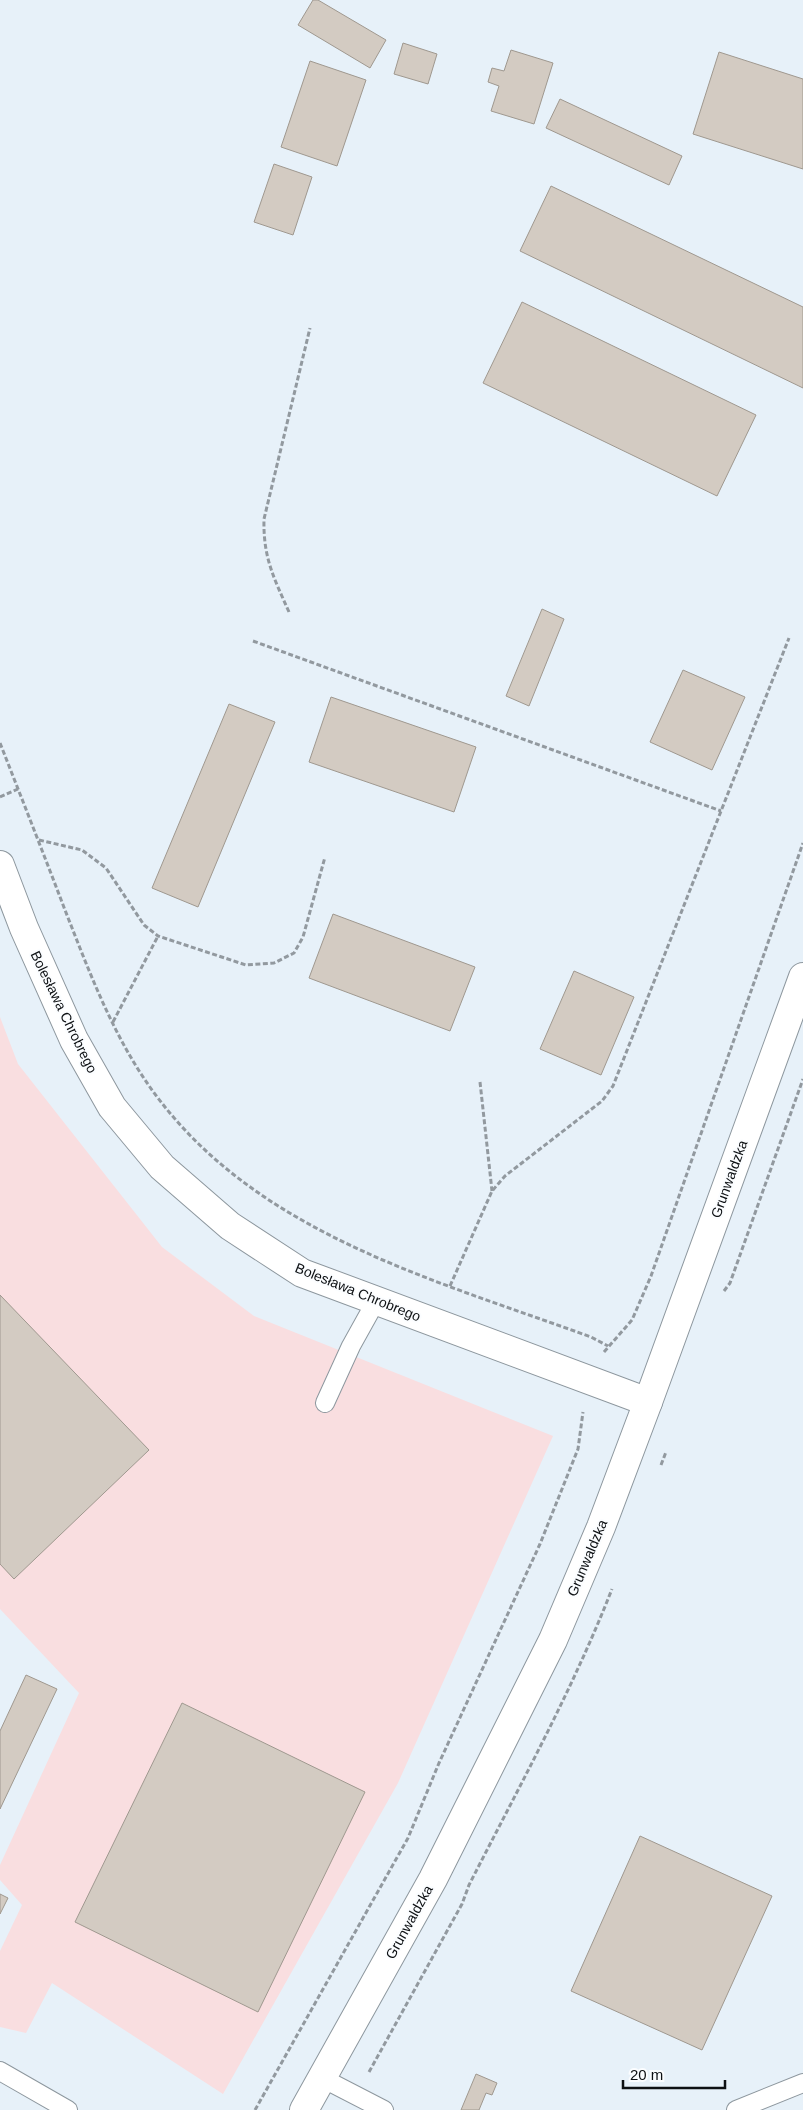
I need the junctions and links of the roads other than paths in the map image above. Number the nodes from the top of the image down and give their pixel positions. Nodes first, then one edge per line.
1 (0, 865) edge
2 (803, 977) edge
3 (376, 1301) junction
4 (648, 1402) junction
5 (325, 1403) dead end
6 (0, 2071) edge
7 (322, 2078) junction
8 (803, 2083) edge
9 (68, 2110) edge
10 (304, 2110) edge
11 (384, 2110) edge
12 (736, 2110) edge

1 - 3 main road, Bolesława Chrobrego
2 - 4 main road, Grunwaldzka
3 - 4 main road, Bolesława Chrobrego
3 - 5 lane
4 - 7 main road, Grunwaldzka
6 - 9 lane
7 - 10 main road, Grunwaldzka
7 - 11 lane
8 - 12 lane

